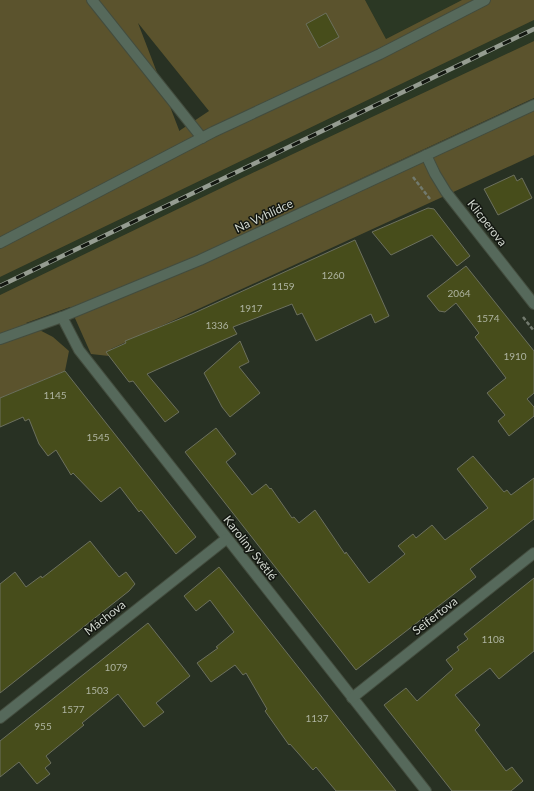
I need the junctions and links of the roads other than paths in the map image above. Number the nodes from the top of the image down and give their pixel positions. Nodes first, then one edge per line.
1 (92, 0) edge
2 (485, 0) edge
3 (534, 105) edge
4 (202, 138) junction
5 (426, 155) junction
6 (0, 243) edge
7 (534, 304) edge
8 (62, 317) junction
9 (0, 339) edge
10 (226, 539) junction
11 (534, 553) edge
12 (352, 698) junction
13 (0, 718) edge
14 (426, 791) edge

1 - 4 street
2 - 4 street
3 - 5 street, Na Vyhlídce
4 - 6 street
5 - 7 street, Klicperova
5 - 8 street, Na Vyhlídce
8 - 9 street, Na Vyhlídce
8 - 10 street, Karoliny Světlé
10 - 12 street, Karoliny Světlé
10 - 13 street, Máchova
11 - 12 street, Seifertova
12 - 14 street, Karoliny Světlé

